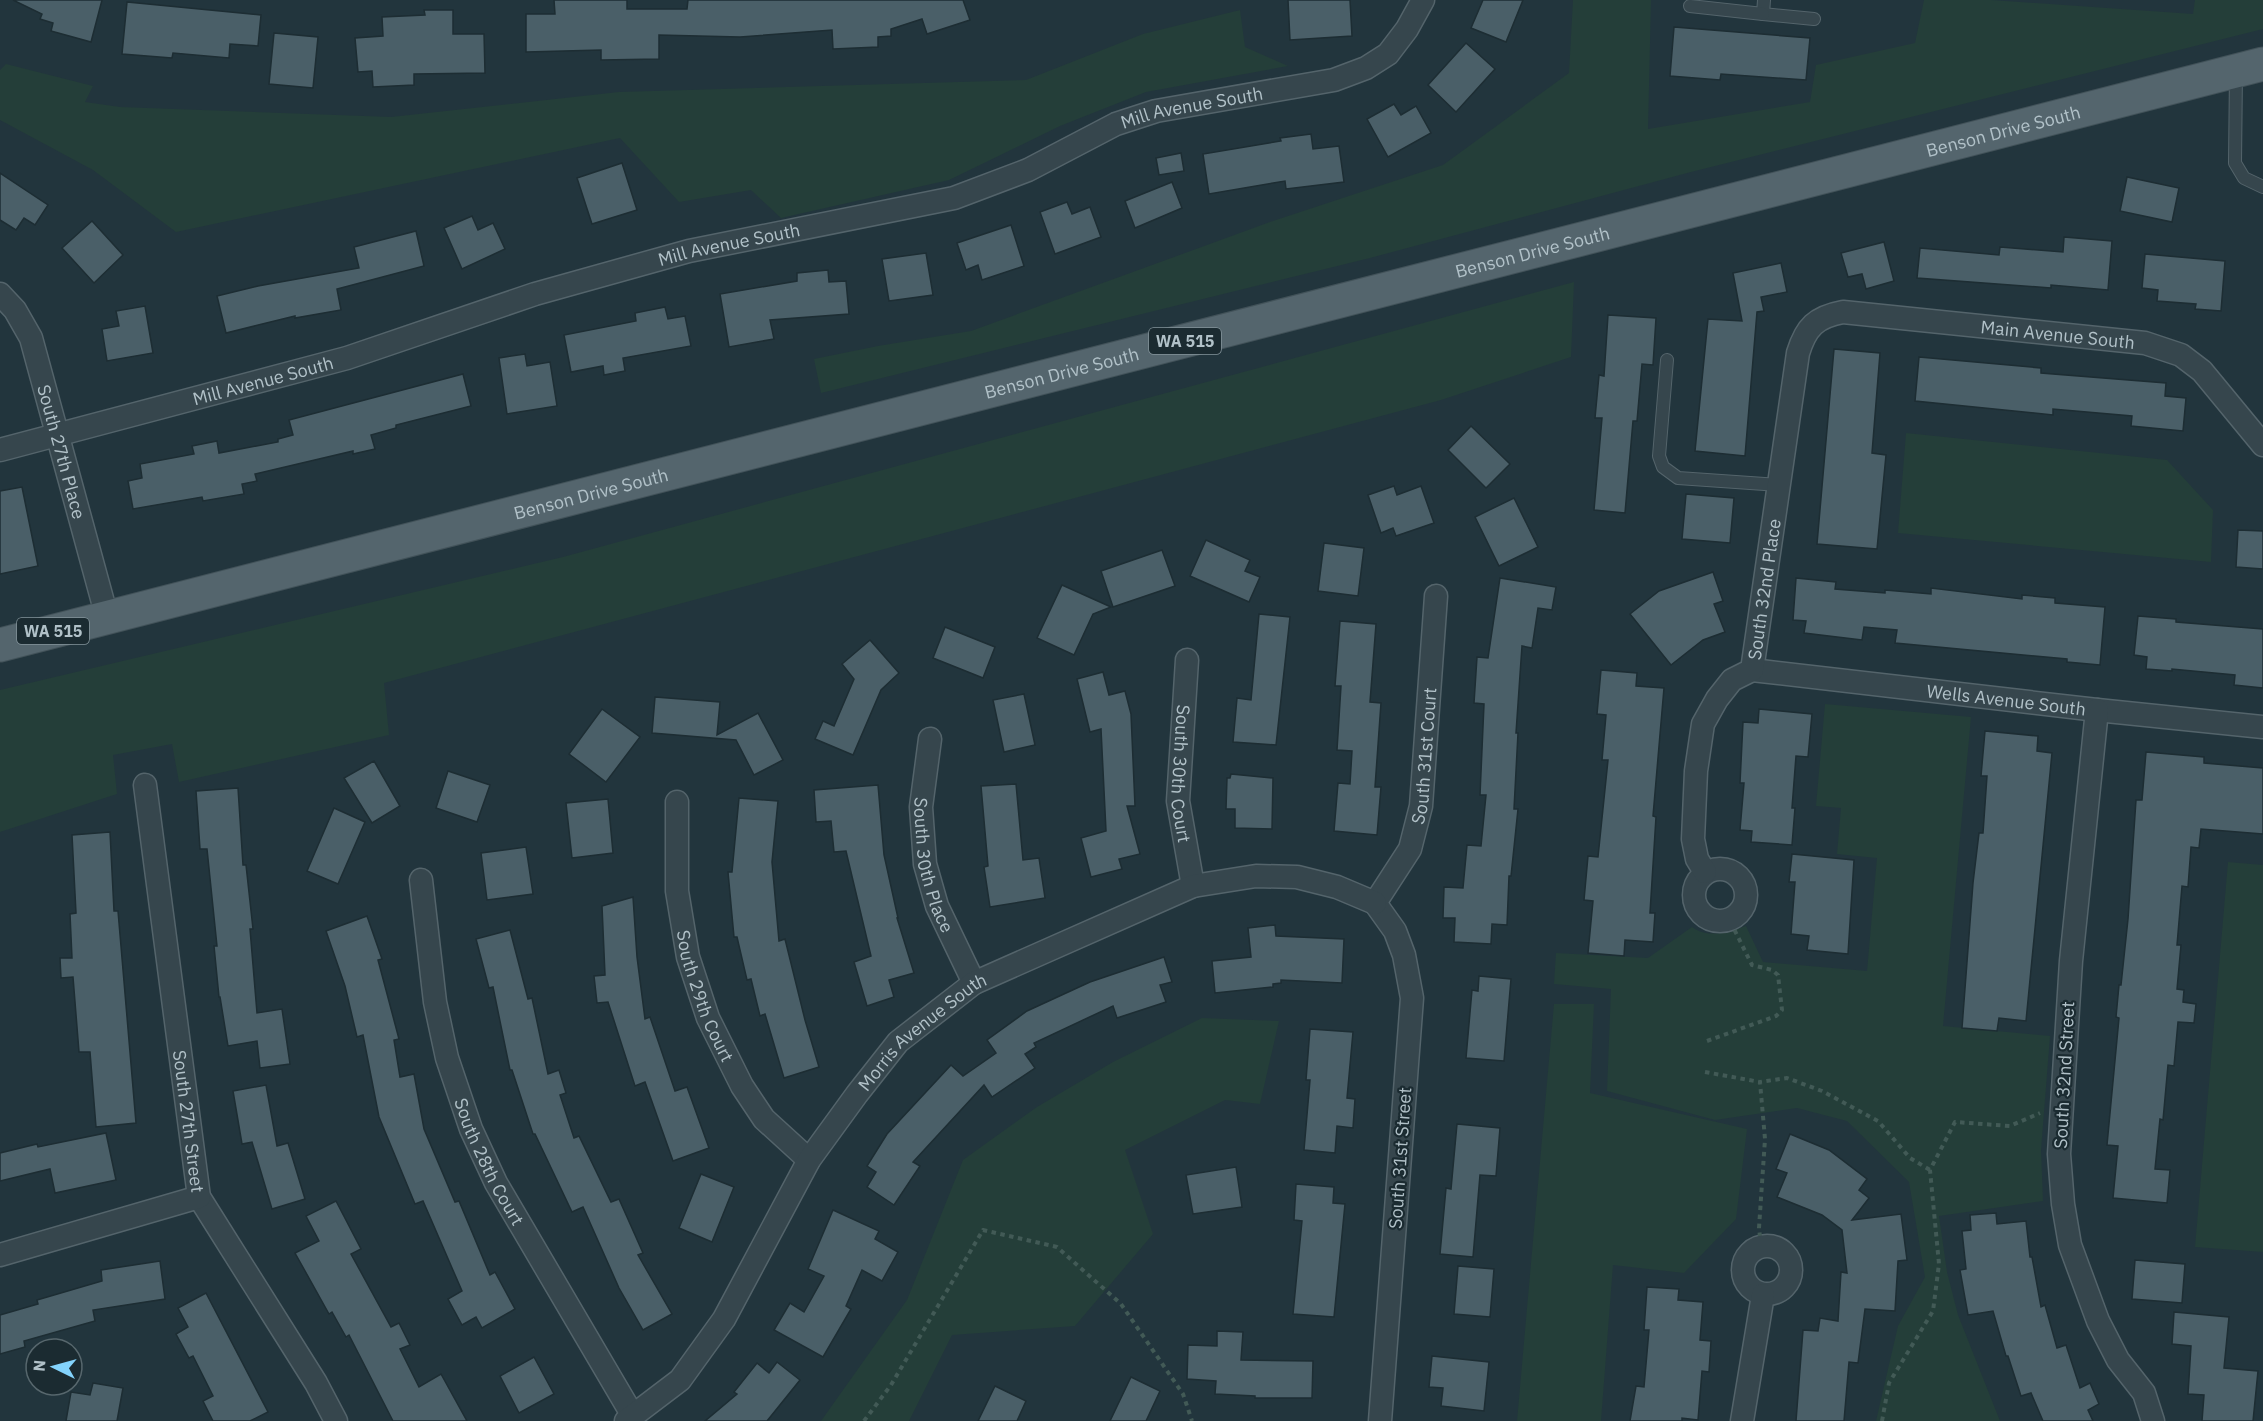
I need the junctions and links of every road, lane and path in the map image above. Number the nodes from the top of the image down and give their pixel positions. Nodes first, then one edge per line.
1 (1423, 0) edge
2 (1764, 0) edge
3 (1690, 6) dead end
4 (1763, 14) junction
5 (1814, 19) dead end
6 (2249, 68) edge
7 (2263, 187) edge
8 (0, 294) edge
9 (1813, 324) joint
10 (1667, 360) dead end
11 (56, 436) junction
12 (2263, 445) edge
13 (0, 450) edge
14 (1779, 485) junction
15 (1436, 596) dead end
16 (107, 617) junction
17 (0, 645) edge
18 (1186, 660) dead end
19 (1752, 670) junction
20 (2097, 710) junction
21 (2263, 726) edge
22 (930, 739) dead end
23 (144, 785) dead end
24 (677, 802) dead end
25 (1706, 872) junction
26 (421, 880) dead end
27 (1193, 886) junction
28 (1375, 903) junction
29 (1729, 920) junction
30 (974, 982) junction
31 (1707, 1041) dead end
32 (1705, 1072) dead end
33 (1760, 1082) junction
34 (2062, 1103) junction
35 (810, 1160) junction
36 (1930, 1170) junction
37 (199, 1197) junction
38 (1761, 1246) junction
39 (0, 1255) edge
40 (1763, 1294) junction
41 (629, 1418) edge
42 (336, 1421) edge
43 (864, 1421) edge
44 (1192, 1421) edge
45 (1380, 1421) edge
46 (1742, 1421) edge
47 (1882, 1421) edge
48 (2153, 1421) edge

1 - 11 street, Mill Avenue South
2 - 4 lane
3 - 4 lane
4 - 5 lane
6 - 7 lane
6 - 16 main road, Benson Drive South / WA 515
8 - 11 street, South 27th Place
9 - 12 street, Main Avenue South
9 - 14 street, South 32nd Place
10 - 14 lane
11 - 13 street, Mill Avenue South
11 - 16 street, South 27th Place
14 - 19 street, South 32nd Place
15 - 28 street, South 31st Court
16 - 17 main road, Benson Drive South / WA 515
18 - 27 street, South 30th Court
19 - 20 street, Wells Avenue South
19 - 25 street, South 32nd Place
20 - 21 street, Wells Avenue South
20 - 34 street, South 32nd Street
22 - 30 street, South 30th Place
23 - 37 street, South 27th Street
24 - 35 street, South 29th Court
25 - 29 street
25 - 29 street
26 - 41 street, South 28th Court
27 - 28 street, Morris Avenue South
27 - 30 street, Morris Avenue South
28 - 45 street, South 31st Street
29 - 31 path
30 - 35 street, Morris Avenue South
32 - 33 path
33 - 36 path
33 - 38 path
34 - 36 path
34 - 48 street, South 32nd Street
35 - 41 street, Morris Avenue South
36 - 47 path
37 - 39 street
37 - 42 street, South 27th Street
38 - 40 street
38 - 40 street
40 - 46 street
43 - 44 path

